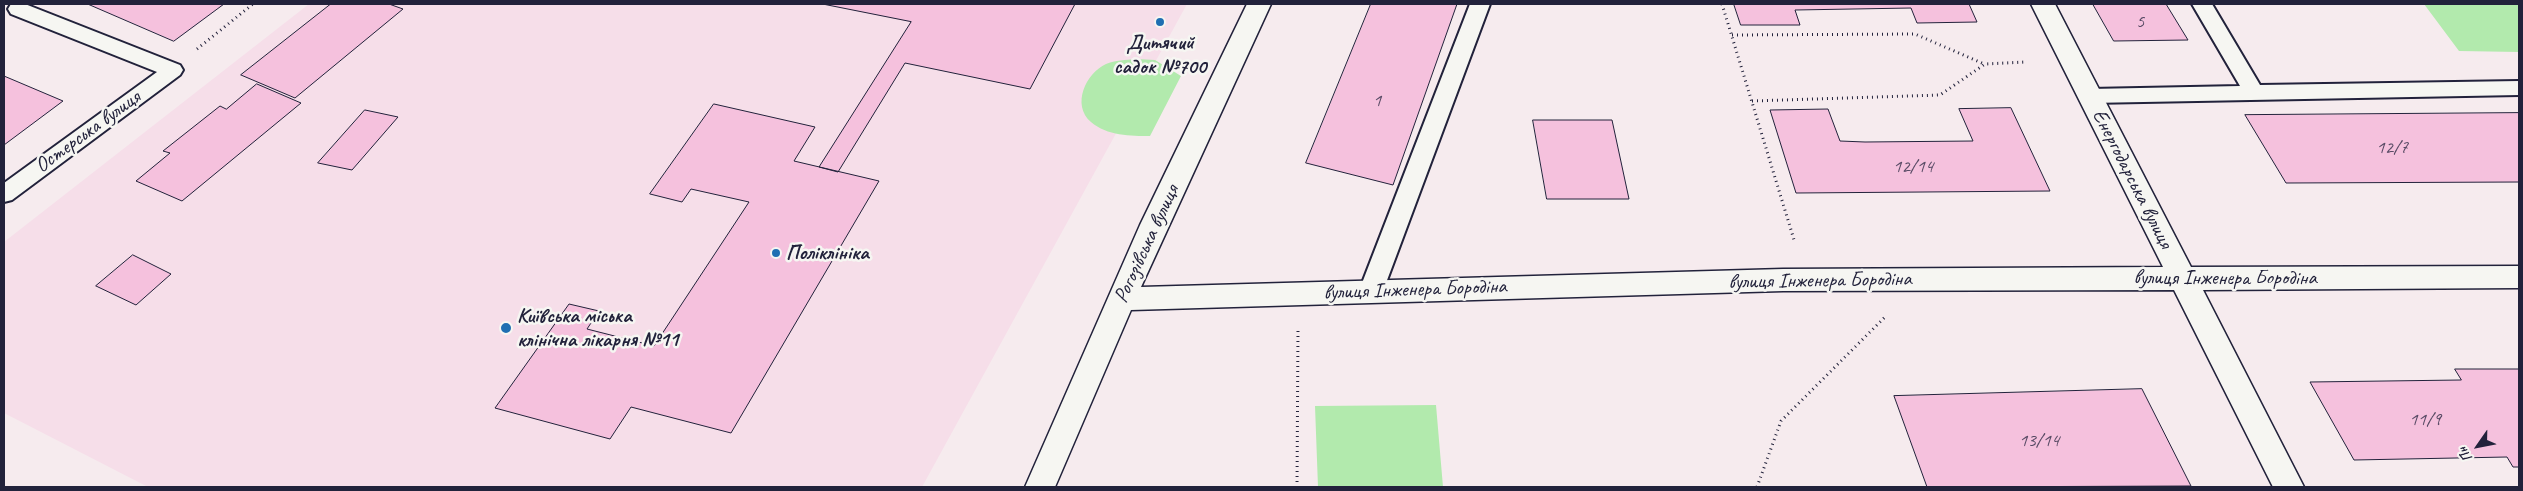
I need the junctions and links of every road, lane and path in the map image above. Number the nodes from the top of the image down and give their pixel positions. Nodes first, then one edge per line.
1 (253, 4) edge
2 (1259, 4) edge
3 (1480, 4) edge
4 (1722, 4) edge
5 (2043, 4) edge
6 (2202, 4) edge
7 (16, 11) edge
8 (1732, 35) junction
9 (2026, 62) dead end
10 (1985, 64) junction
11 (173, 70) junction
12 (2519, 88) edge
13 (2254, 92) junction
14 (2090, 96) junction
15 (1752, 101) junction
16 (4, 194) edge
17 (2519, 277) edge
18 (2182, 279) junction
19 (1806, 280) junction
20 (1371, 291) junction
21 (1121, 299) junction
22 (1888, 314) dead end
23 (1298, 330) dead end
24 (1040, 487) edge
25 (1297, 487) edge
26 (1758, 487) edge
27 (2289, 487) edge

1 - 11 path
2 - 21 street, Рогозівська вулиця
3 - 20 lane
4 - 8 path
5 - 14 street, Енергодарська вулиця
6 - 13 lane
7 - 11 lane
8 - 10 path
8 - 15 path
9 - 10 path
10 - 15 path
11 - 16 lane, Остерська вулиця
12 - 13 lane
13 - 14 lane
14 - 18 street, Енергодарська вулиця
15 - 19 path
17 - 18 street, вулиця Інженера Бородіна
18 - 19 street, вулиця Інженера Бородіна
18 - 27 street, Енергодарська вулиця
19 - 20 street, вулиця Інженера Бородіна
20 - 21 street, вулиця Інженера Бородіна
21 - 24 street, Рогозівська вулиця
22 - 26 path
23 - 25 path

